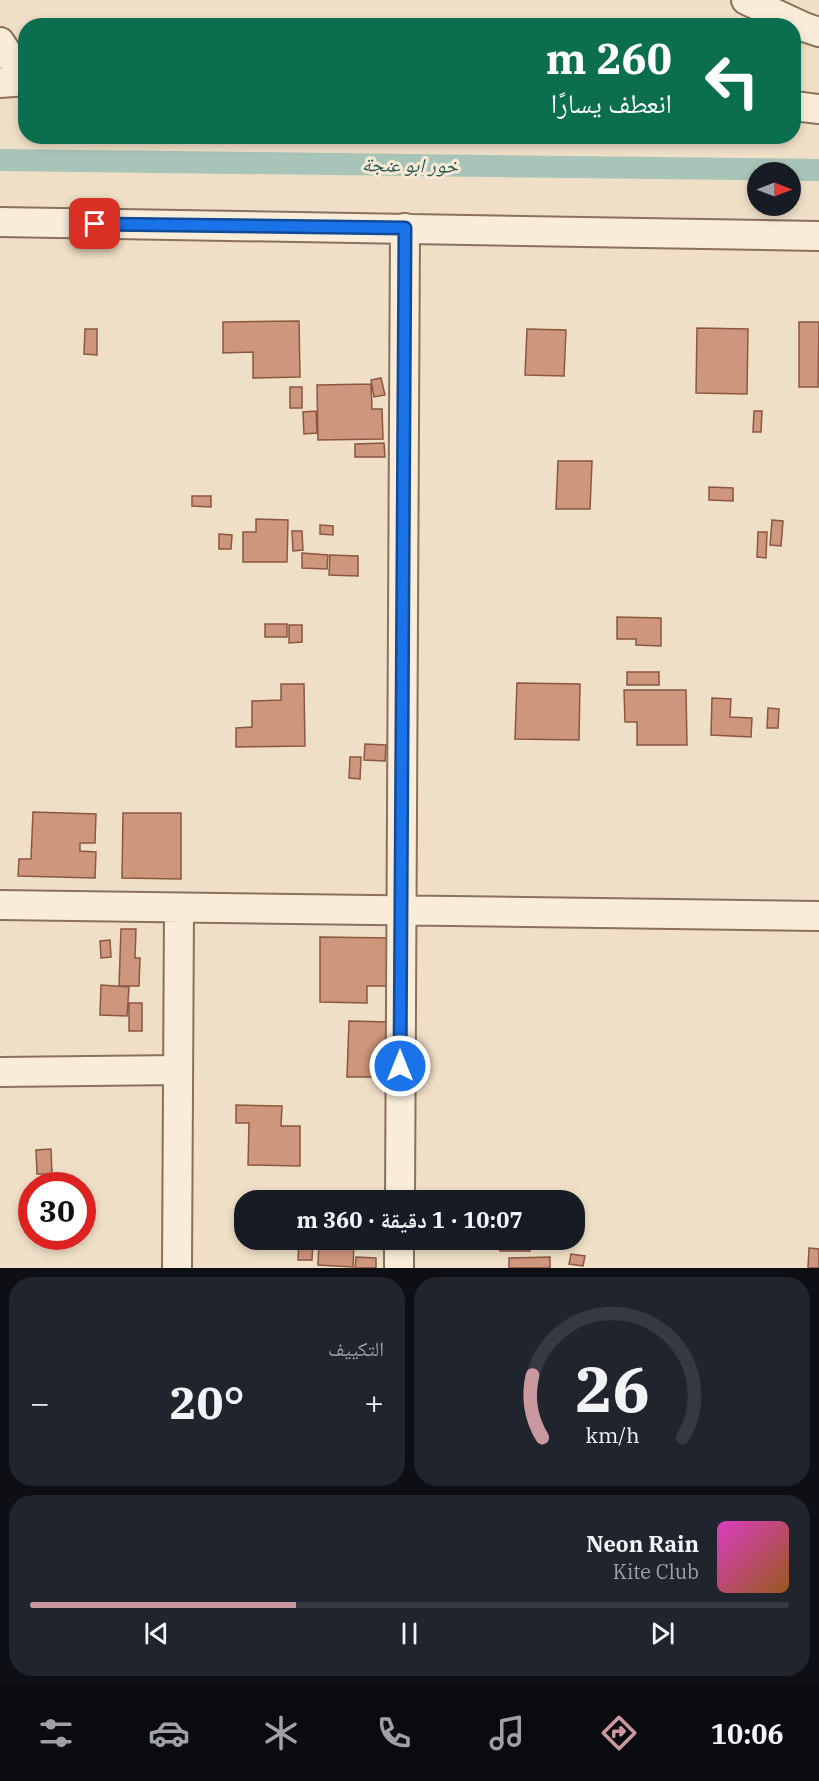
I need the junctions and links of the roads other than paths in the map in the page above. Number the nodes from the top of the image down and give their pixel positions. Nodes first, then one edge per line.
1 (746, 0) edge
2 (785, 18) edge
3 (801, 26) edge
4 (819, 32) edge
5 (0, 42) edge
6 (18, 64) edge
7 (18, 82) edge
8 (0, 83) edge
9 (801, 107) edge
10 (819, 109) edge
11 (0, 222) edge
12 (405, 228) junction
13 (819, 236) edge
14 (0, 905) edge
15 (179, 908) junction
16 (401, 911) junction
17 (819, 916) edge
18 (178, 1070) junction
19 (0, 1072) edge
20 (400, 1190) edge
21 (399, 1250) edge
22 (177, 1268) edge
23 (399, 1268) edge

1 - 2 street
3 - 4 street
5 - 6 street
7 - 8 street
9 - 10 street
11 - 12 street
12 - 13 street
12 - 16 street
14 - 15 street
15 - 16 street
15 - 18 street
16 - 17 street
16 - 20 street
18 - 19 street
18 - 22 street
21 - 23 street

